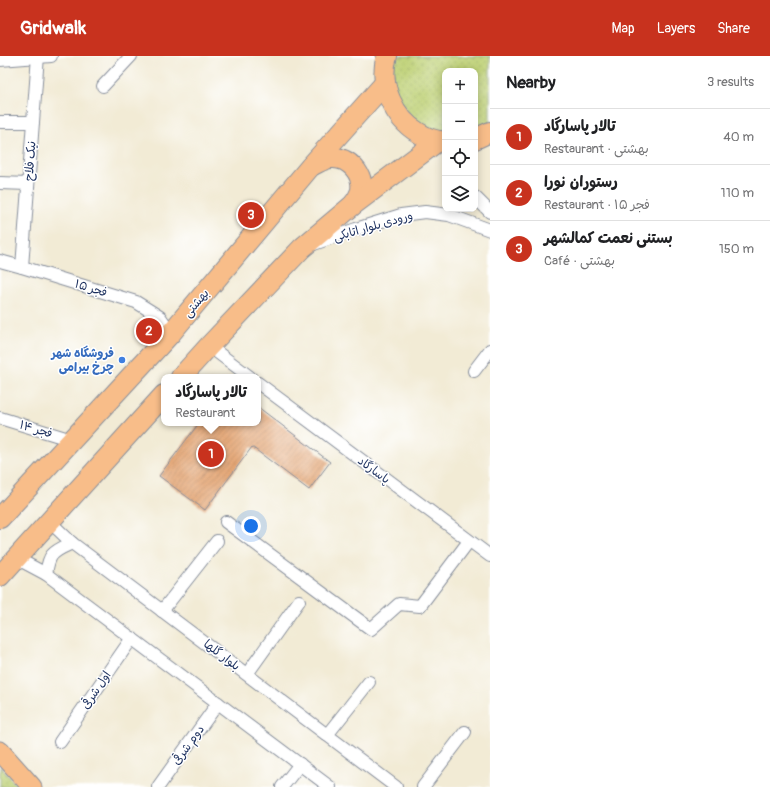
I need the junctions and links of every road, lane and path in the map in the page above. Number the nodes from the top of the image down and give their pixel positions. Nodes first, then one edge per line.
1 (38, 56) edge
2 (51, 56) edge
3 (131, 56) edge
4 (387, 56) edge
5 (0, 60) edge
6 (385, 83) junction
7 (103, 86) dead end
8 (0, 122) edge
9 (33, 122) junction
10 (490, 132) edge
11 (478, 138) edge
12 (442, 142) edge
13 (442, 143) edge
14 (310, 167) junction
15 (0, 183) edge
16 (28, 184) junction
17 (478, 200) edge
18 (353, 205) junction
19 (490, 212) edge
20 (490, 230) edge
21 (302, 248) junction
22 (0, 261) edge
23 (22, 267) junction
24 (171, 333) junction
25 (208, 346) junction
26 (490, 350) edge
27 (474, 371) dead end
28 (184, 374) edge
29 (246, 374) edge
30 (261, 385) edge
31 (161, 398) edge
32 (0, 418) edge
33 (72, 440) junction
34 (0, 518) edge
35 (50, 522) junction
36 (226, 522) dead end
37 (217, 541) dead end
38 (469, 541) junction
39 (72, 542) junction
40 (490, 556) edge
41 (5, 573) edge
42 (46, 574) junction
43 (299, 601) dead end
44 (162, 611) junction
45 (132, 638) junction
46 (247, 674) junction
47 (368, 682) dead end
48 (218, 703) junction
49 (464, 732) dead end
50 (326, 734) junction
51 (0, 739) edge
52 (60, 742) dead end
53 (0, 751) edge
54 (300, 764) junction
55 (28, 782) edge
56 (158, 787) edge
57 (282, 787) edge
58 (330, 787) edge
59 (396, 787) edge
60 (423, 787) edge

1 - 2 street
1 - 5 street
1 - 9 street, نیک فلاح
3 - 7 street
4 - 6 highway
6 - 12 highway
6 - 14 highway, بهشتی
8 - 9 street
9 - 16 street, نیک فلاح
10 - 11 highway
13 - 18 highway
14 - 18 highway
14 - 24 highway, بهشتی
15 - 16 street
16 - 23 street, نیک فلاح
17 - 19 street
18 - 21 highway
20 - 21 street, ورودی بلوار اتابکی
21 - 25 highway
22 - 23 street, فجر ۱۵
23 - 24 street, فجر ۱۵
24 - 33 highway, بهشتی
25 - 28 highway
25 - 29 street
26 - 27 street
30 - 38 street, پاسارگاد
31 - 35 highway
32 - 33 street, فجر ۱۴
33 - 34 highway, بهشتی
35 - 39 street, بلوار گلها
35 - 41 highway
36 - 38 street
37 - 44 street
38 - 40 street, پاسارگاد
39 - 42 street
39 - 44 street, بلوار گلها
41 - 42 street
42 - 45 street
43 - 46 street
44 - 46 street, بلوار گلها
45 - 48 street
45 - 52 street, اول شرقی
46 - 50 street, بلوار گلها
47 - 50 street
48 - 54 street
48 - 56 street, دوم شرقی
49 - 60 street
50 - 59 street, بلوار گلها
51 - 55 main road
53 - 55 main road
54 - 57 street
54 - 58 street

